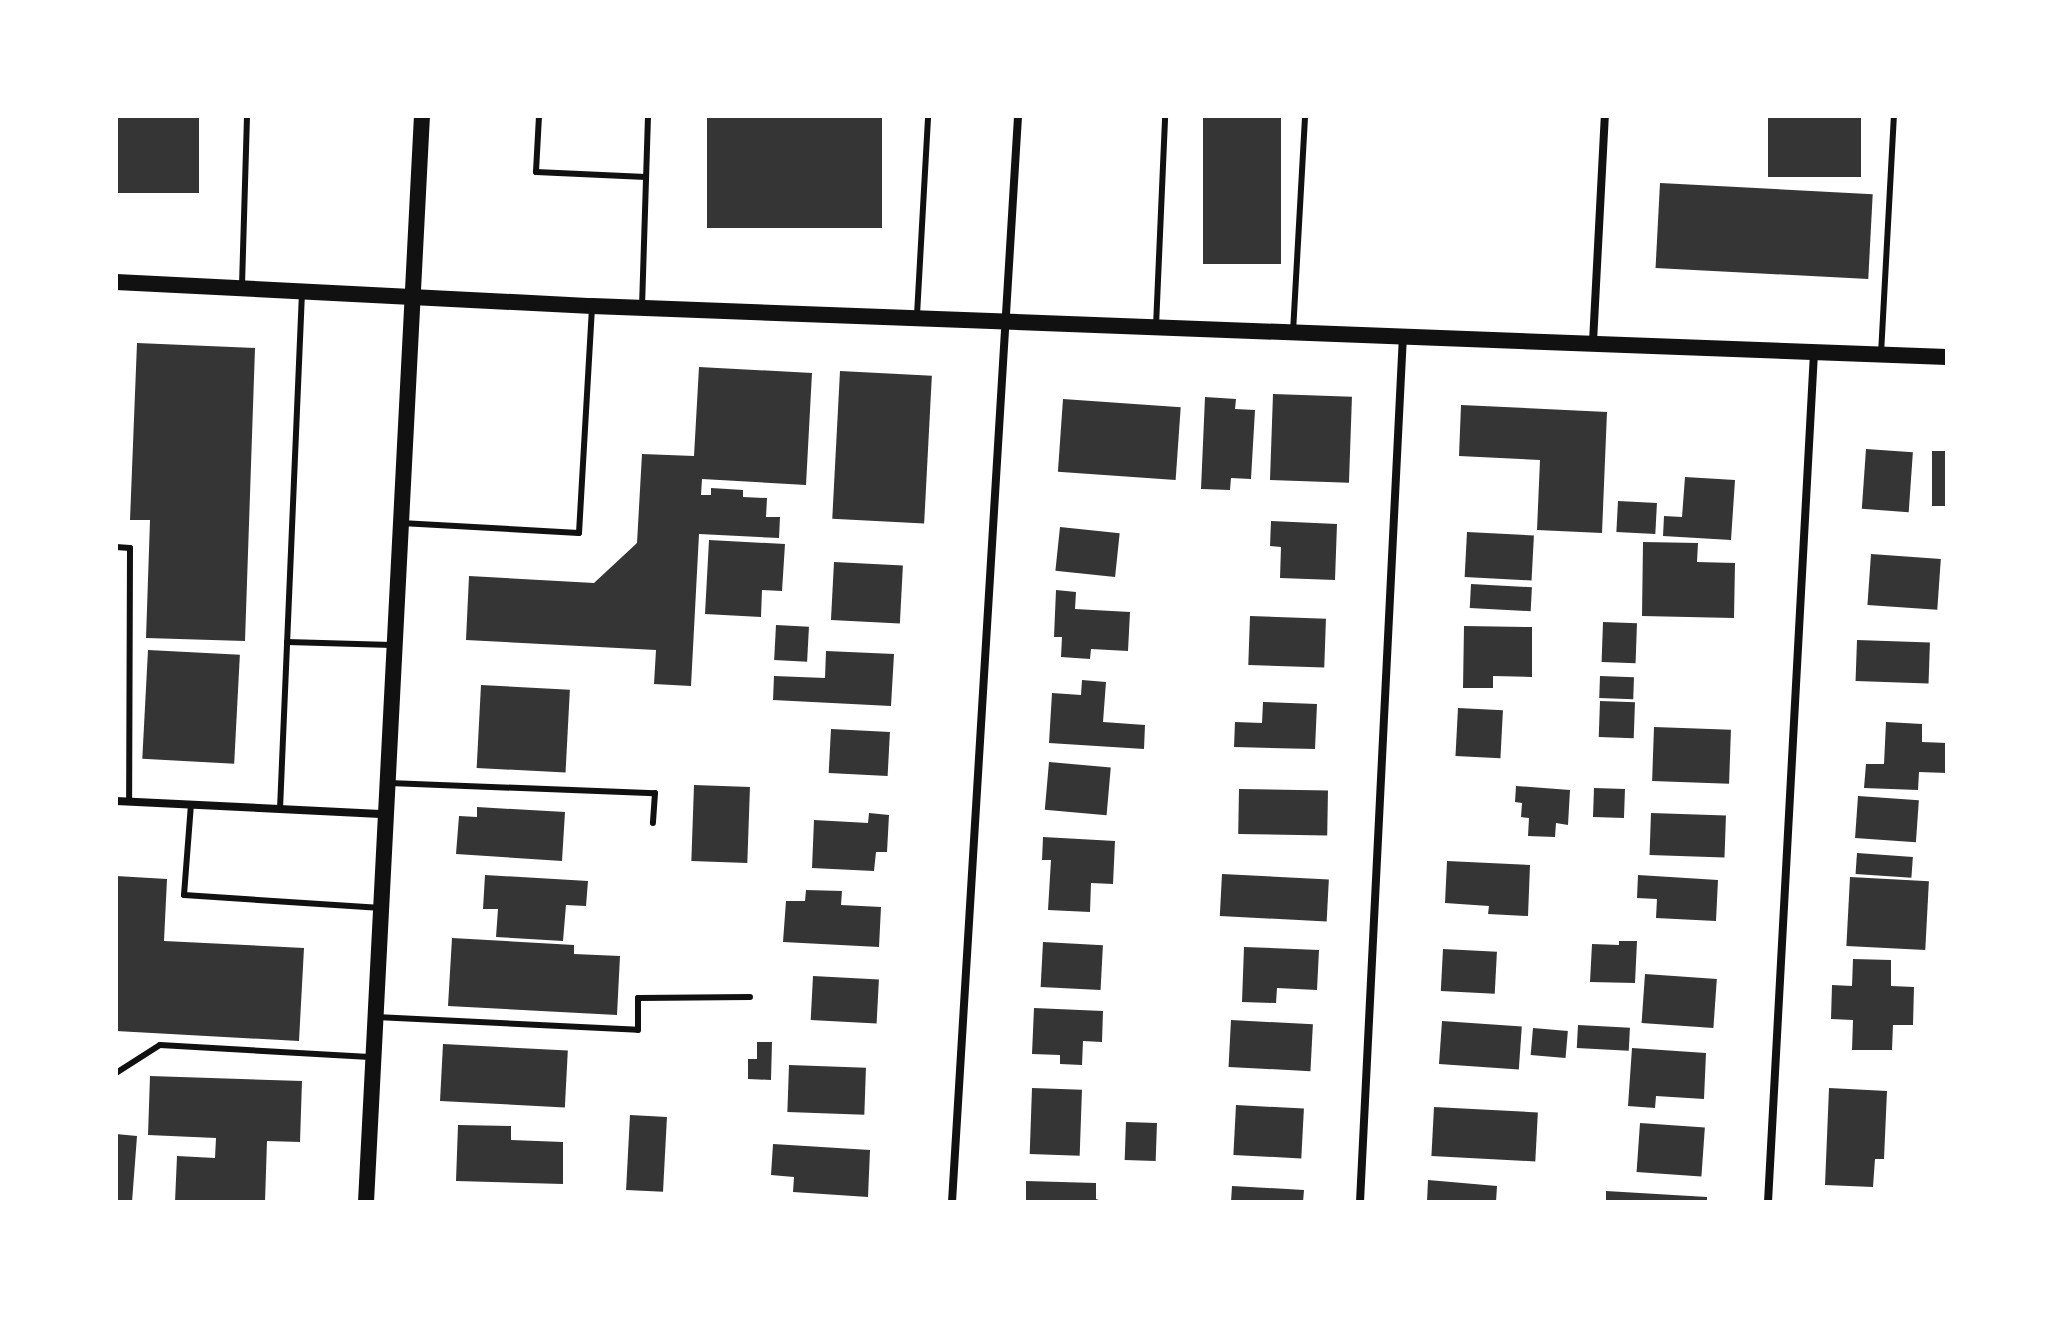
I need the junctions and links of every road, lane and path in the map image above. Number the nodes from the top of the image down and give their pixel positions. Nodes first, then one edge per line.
1 (247, 116) edge
2 (422, 116) edge
3 (539, 116) edge
4 (648, 116) edge
5 (928, 116) edge
6 (1018, 116) edge
7 (1165, 116) edge
8 (1305, 116) edge
9 (1605, 116) edge
10 (1894, 116) edge
11 (646, 177) junction
12 (116, 282) edge
13 (242, 289) junction
14 (302, 291) junction
15 (412, 296) junction
16 (592, 306) junction
17 (642, 307) junction
18 (917, 318) junction
19 (1005, 321) junction
20 (1156, 326) junction
21 (1293, 332) junction
22 (1403, 336) junction
23 (1593, 342) junction
24 (1814, 352) junction
25 (1881, 354) junction
26 (1947, 357) edge
27 (401, 523) junction
28 (116, 547) edge
29 (287, 642) junction
30 (395, 645) junction
31 (389, 783) junction
32 (116, 801) edge
33 (129, 801) junction
34 (191, 804) junction
35 (280, 809) junction
36 (387, 814) junction
37 (653, 823) dead end
38 (382, 909) junction
39 (750, 997) dead end
40 (376, 1017) junction
41 (374, 1057) junction
42 (116, 1073) edge
43 (366, 1202) edge
44 (952, 1202) edge
45 (1360, 1202) edge
46 (1768, 1202) edge

1 - 13 lane
2 - 15 main road
3 - 11 lane
4 - 11 lane
5 - 18 lane
6 - 19 street
7 - 20 lane
8 - 21 lane
9 - 23 street
10 - 25 lane
11 - 17 lane
12 - 13 main road
13 - 14 main road
14 - 15 main road
14 - 29 lane
15 - 16 main road
15 - 27 main road
16 - 17 main road
16 - 27 lane
17 - 18 main road
18 - 19 main road
19 - 20 main road
19 - 44 street
20 - 21 main road
21 - 22 main road
22 - 23 main road
22 - 45 street
23 - 24 main road
24 - 25 main road
24 - 46 street
25 - 26 main road
27 - 30 main road
28 - 33 lane
29 - 30 lane
29 - 35 lane
30 - 31 main road
31 - 36 main road
31 - 37 lane
32 - 33 street
33 - 34 street
34 - 35 street
34 - 38 lane
35 - 36 street
36 - 38 main road
38 - 40 main road
39 - 40 lane
40 - 41 main road
41 - 42 lane
41 - 43 main road

